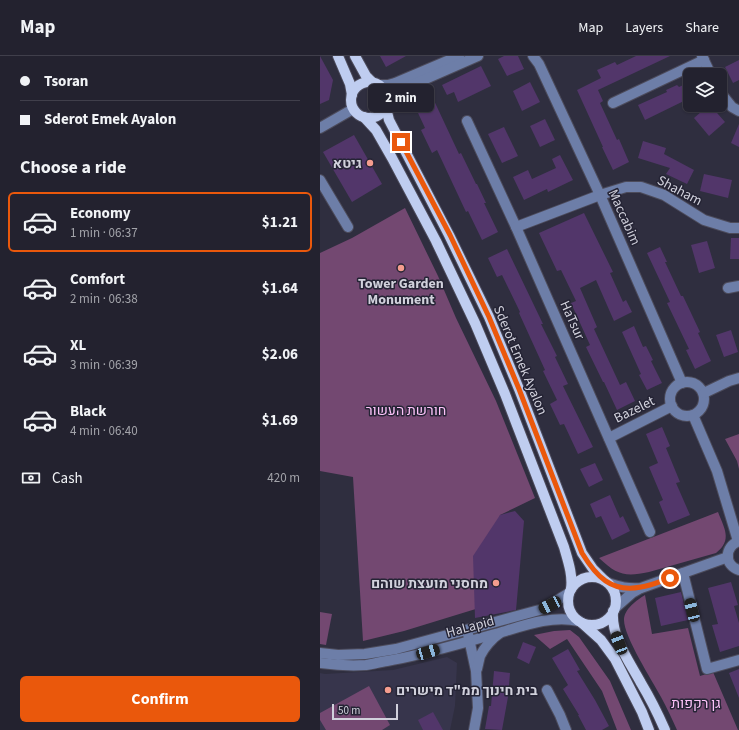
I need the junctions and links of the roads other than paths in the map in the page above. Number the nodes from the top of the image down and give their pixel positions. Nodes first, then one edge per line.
1 (338, 56) edge
2 (355, 56) edge
3 (459, 56) edge
4 (478, 56) edge
5 (533, 56) edge
6 (703, 58) edge
7 (539, 60) edge
8 (708, 68) edge
9 (376, 84) junction
10 (352, 94) junction
11 (727, 101) edge
12 (613, 103) dead end
13 (386, 105) junction
14 (353, 109) junction
15 (739, 111) edge
16 (364, 117) junction
17 (467, 121) dead end
18 (320, 128) edge
19 (320, 180) edge
20 (600, 195) junction
21 (348, 227) dead end
22 (516, 227) junction
23 (739, 228) edge
24 (739, 286) edge
25 (728, 288) dead end
26 (739, 378) edge
27 (682, 383) junction
28 (704, 393) junction
29 (672, 406) junction
30 (693, 415) junction
31 (609, 438) junction
32 (650, 532) dead end
33 (738, 541) edge
34 (728, 557) junction
35 (739, 570) edge
36 (683, 573) junction
37 (606, 582) junction
38 (641, 588) junction
39 (570, 591) junction
40 (614, 610) junction
41 (580, 622) junction
42 (467, 630) junction
43 (506, 630) junction
44 (470, 640) junction
45 (320, 652) edge
46 (739, 660) edge
47 (320, 663) edge
48 (476, 671) junction
49 (547, 690) dead end
50 (474, 730) edge
51 (566, 730) edge
52 (649, 730) edge
53 (665, 730) edge

1 - 10 main road
2 - 9 main road
3 - 9 street
4 - 13 street
5 - 7 street, Maccabim
6 - 8 street
6 - 12 street
7 - 20 street, Maccabim
9 - 10 main road
9 - 13 main road
10 - 14 main road
11 - 15 street
13 - 16 main road
13 - 37 main road, Sderot Emek Ayalon
14 - 16 main road
14 - 18 street
16 - 39 main road, Sderot Emek Ayalon
17 - 22 street, HaTsur
19 - 21 street
20 - 22 street, Shaham
20 - 23 street, Shaham
20 - 27 street, Maccabim
22 - 31 street, HaTsur
24 - 25 street
26 - 28 street
27 - 28 street
27 - 29 street
28 - 30 street
29 - 30 street
29 - 31 street, Bazelet
30 - 33 street
31 - 32 street, HaTsur
33 - 34 street
34 - 35 street
34 - 36 street
36 - 38 street
36 - 46 street
37 - 38 street
37 - 39 main road
37 - 40 main road
38 - 40 street
39 - 41 main road
39 - 42 street, HaLapid
40 - 41 main road
40 - 53 main road
41 - 43 street, HaLapid
41 - 52 main road
42 - 44 street
42 - 45 street, HaLapid
43 - 44 street, HaLapid
43 - 48 street
44 - 47 street, HaLapid
44 - 48 street
48 - 50 street
49 - 51 street

